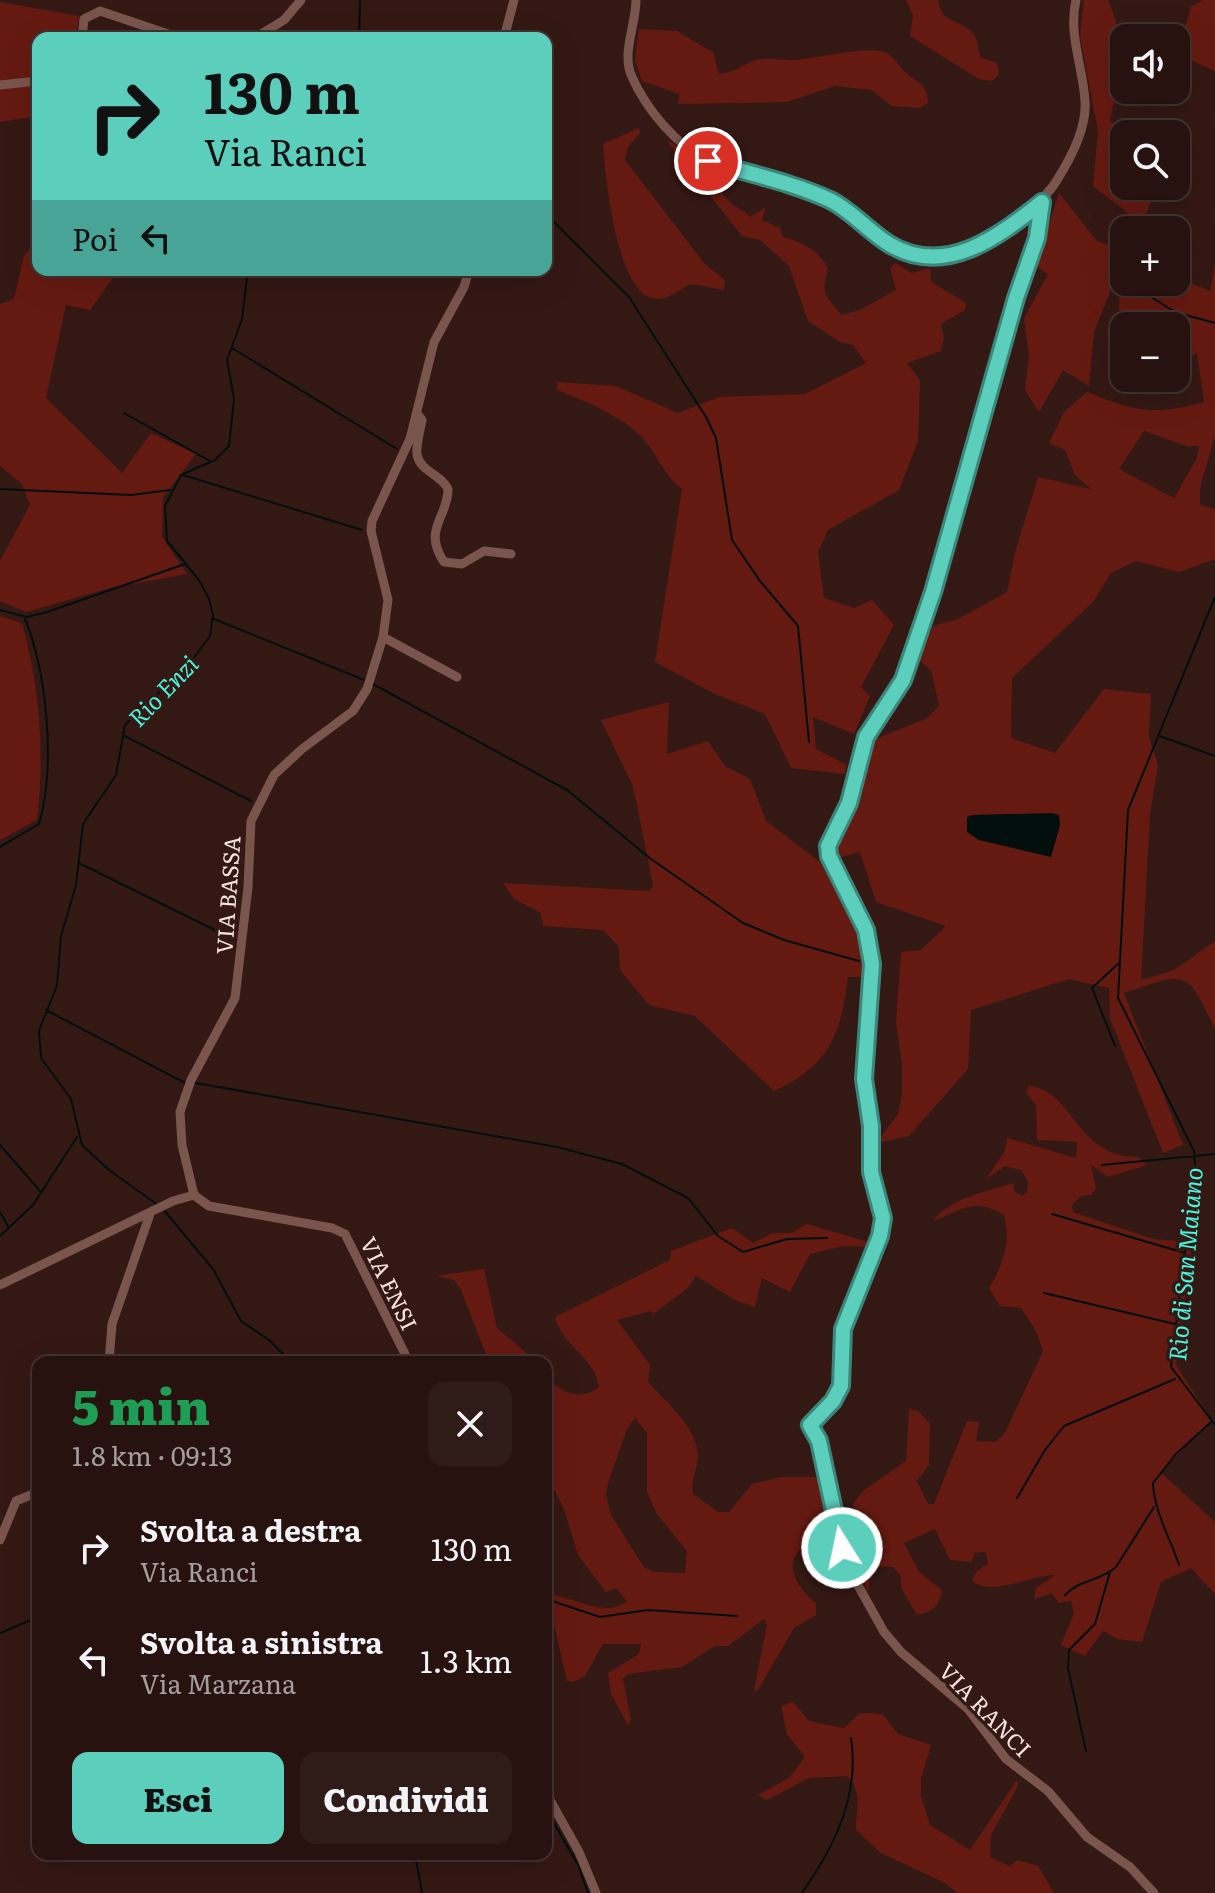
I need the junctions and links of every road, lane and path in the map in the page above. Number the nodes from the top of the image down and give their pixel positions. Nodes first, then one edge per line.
1 (301, 0) edge
2 (514, 0) edge
3 (636, 0) edge
4 (1076, 0) edge
5 (83, 32) edge
6 (162, 32) edge
7 (265, 32) edge
8 (506, 32) edge
9 (32, 82) edge
10 (0, 85) edge
11 (1042, 202) junction
12 (467, 276) edge
13 (417, 413) junction
14 (511, 554) dead end
15 (383, 637) junction
16 (457, 677) dead end
17 (194, 1195) junction
18 (152, 1213) junction
19 (0, 1285) edge
20 (109, 1356) edge
21 (406, 1356) edge
22 (32, 1494) edge
23 (0, 1540) edge
24 (552, 1804) edge
25 (596, 1893) edge
26 (1154, 1893) edge

1 - 7 street
2 - 8 street
3 - 11 street
4 - 11 street
5 - 6 street
9 - 10 street
11 - 26 street, VIA RANCI
12 - 13 street, VIA BASSA
13 - 14 street
13 - 15 street, VIA BASSA
15 - 16 street
15 - 17 street, VIA BASSA
17 - 18 street
17 - 21 street, VIA ENSI
18 - 19 street
18 - 20 street
22 - 23 street
24 - 25 street

